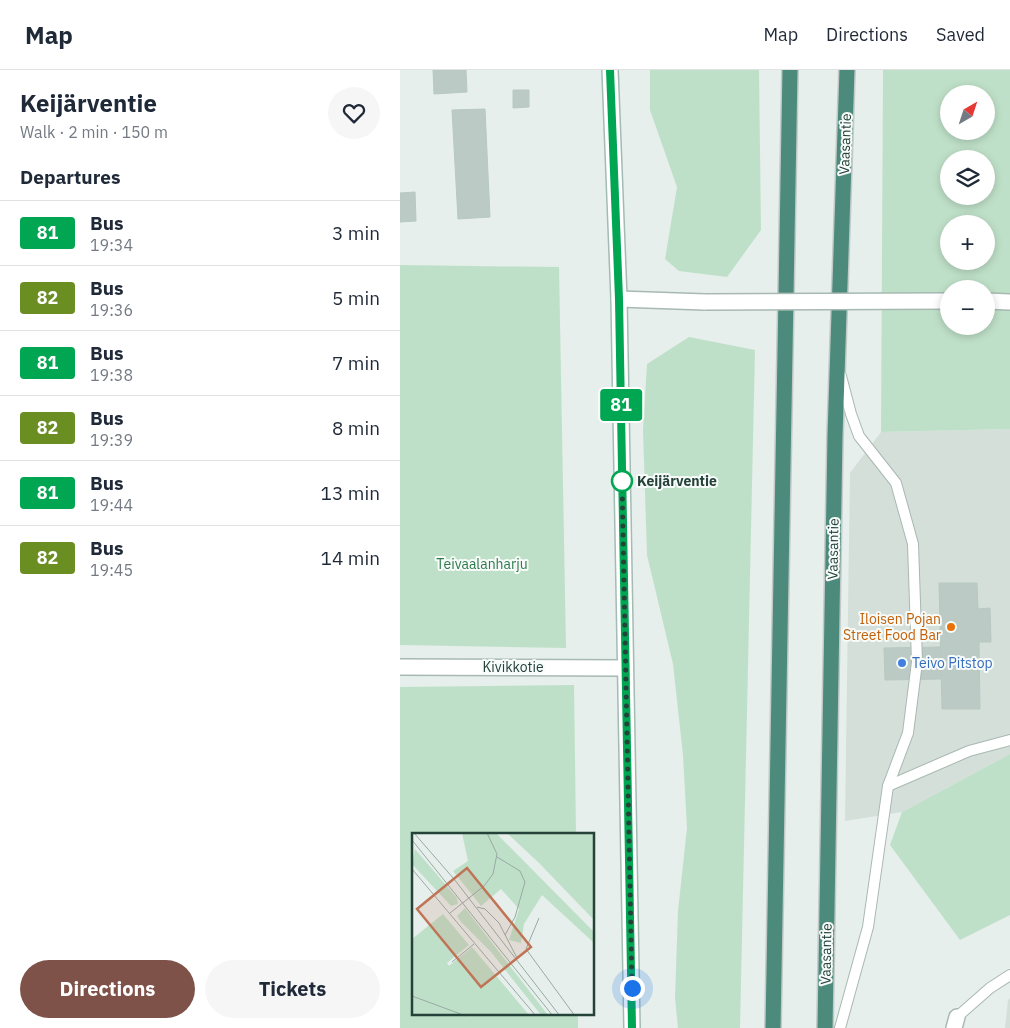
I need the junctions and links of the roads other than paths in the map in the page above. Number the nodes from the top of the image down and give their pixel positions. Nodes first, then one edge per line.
1 (610, 70) edge
2 (790, 70) edge
3 (847, 70) edge
4 (619, 299) junction
5 (940, 301) edge
6 (995, 302) edge
7 (1010, 302) edge
8 (838, 360) junction
9 (400, 667) edge
10 (625, 668) junction
11 (1010, 740) edge
12 (888, 786) junction
13 (1010, 975) edge
14 (956, 1023) edge
15 (632, 1028) edge
16 (773, 1028) edge
17 (825, 1028) edge
18 (840, 1028) edge

1 - 4 main road
2 - 16 highway
3 - 8 highway, Vaasantie
4 - 5 main road, bridge
4 - 10 main road
6 - 7 main road
8 - 12 lane
8 - 17 highway, Vaasantie
9 - 10 main road, Kivikkotie
10 - 15 main road
11 - 12 lane
12 - 18 lane
13 - 14 lane

